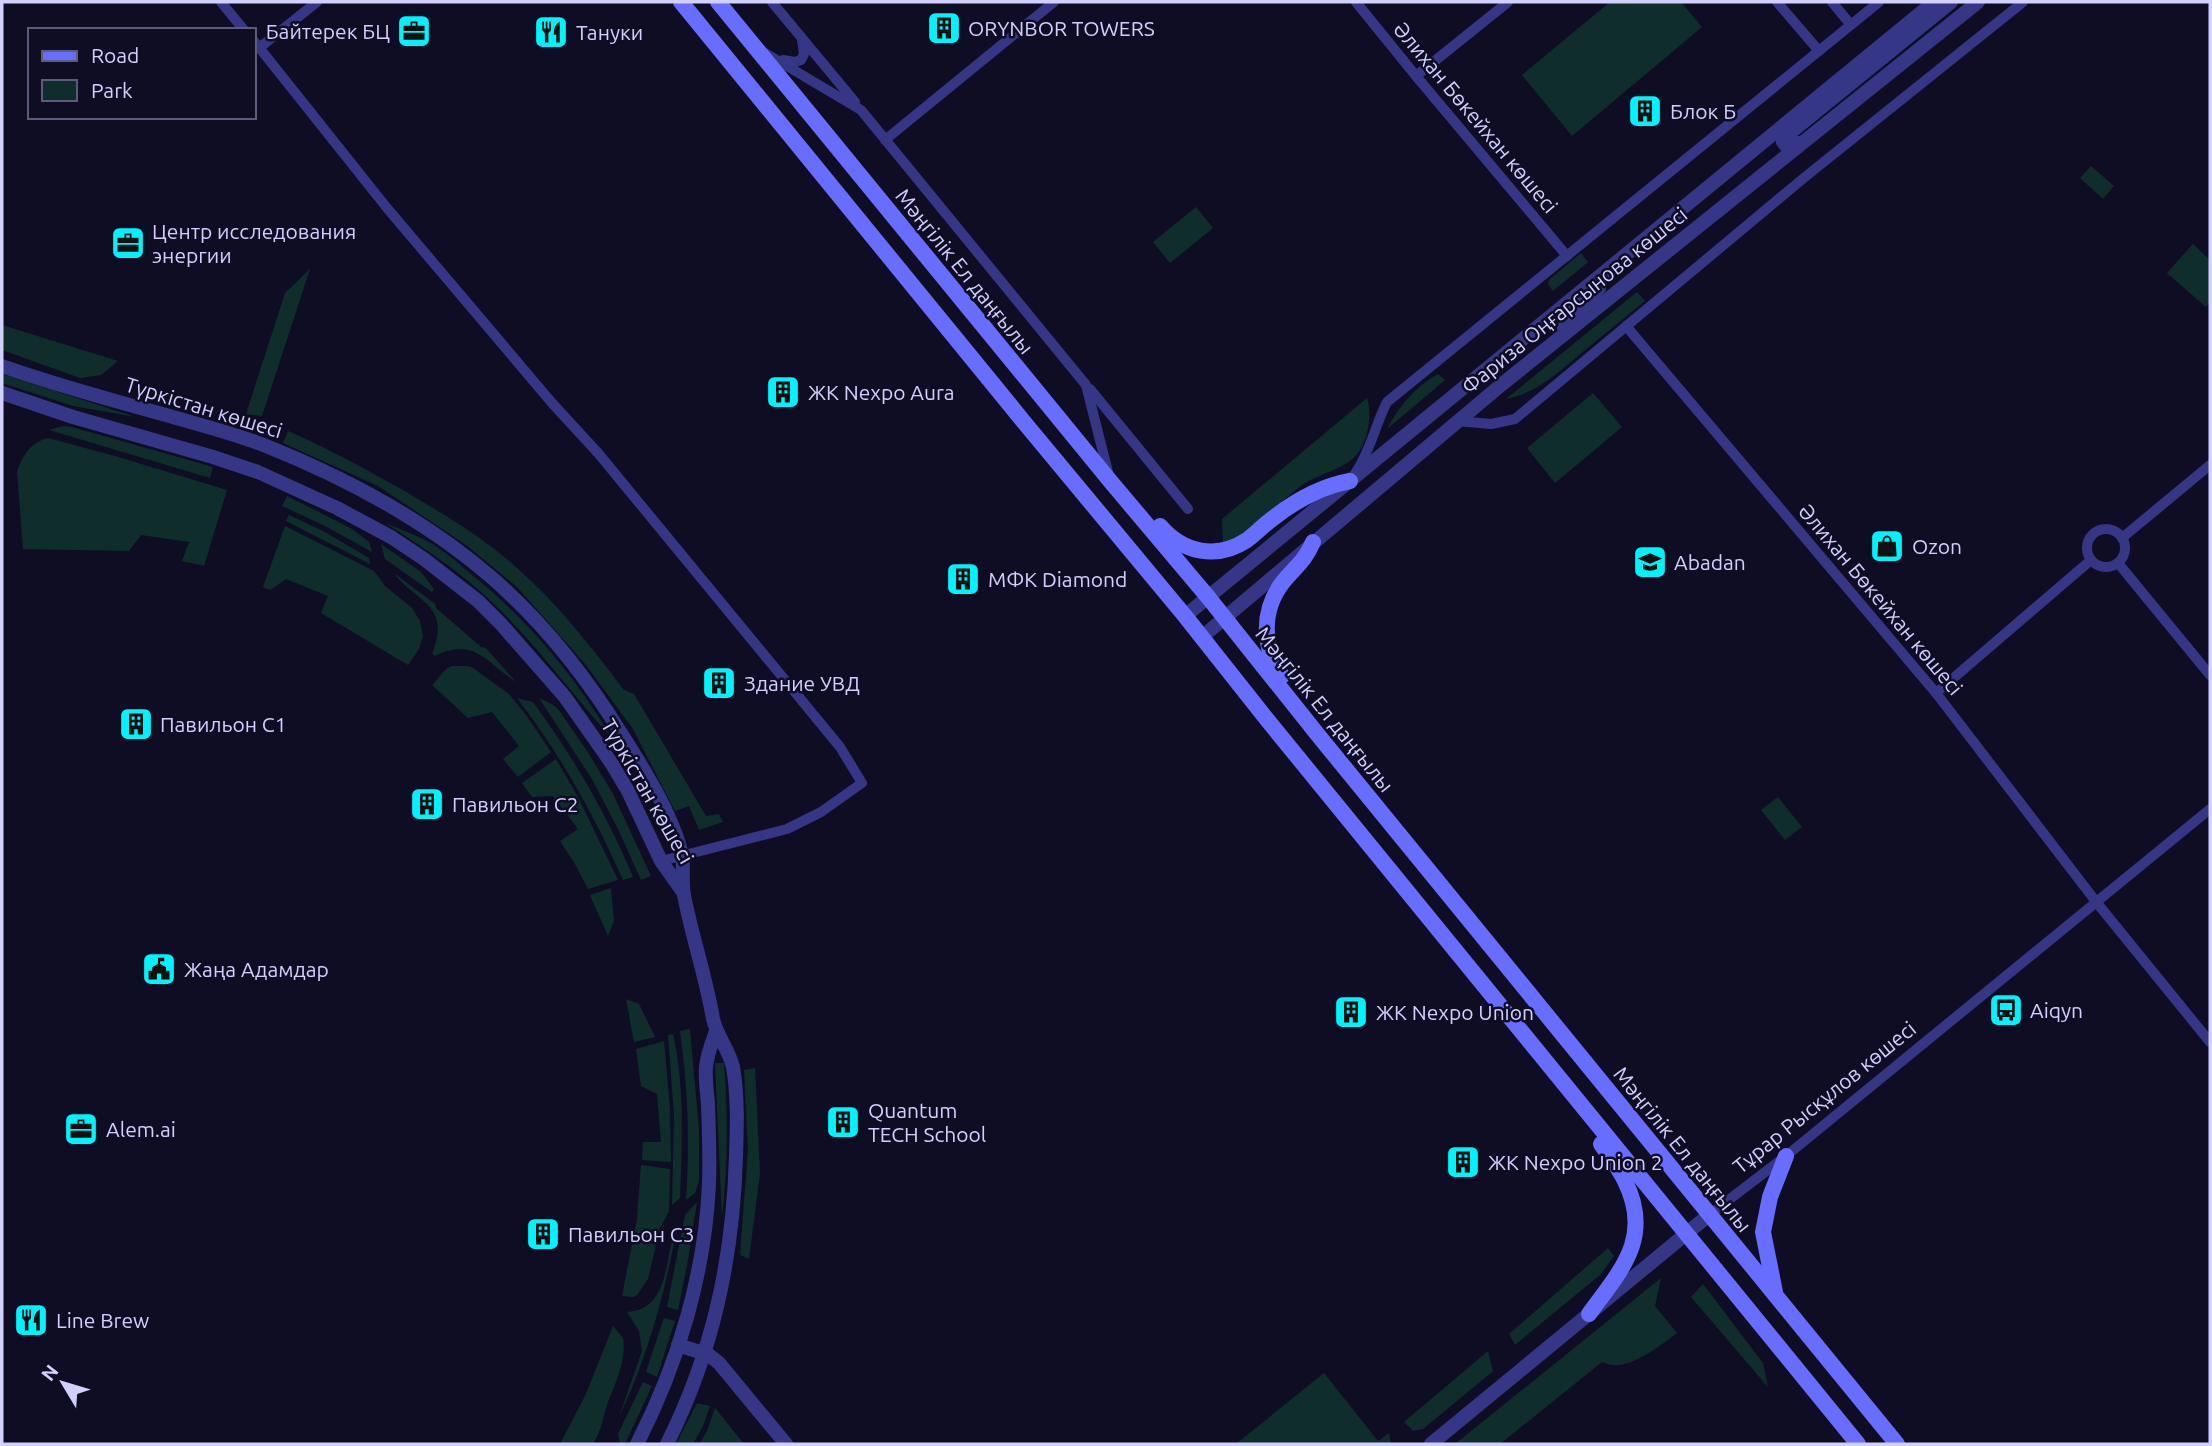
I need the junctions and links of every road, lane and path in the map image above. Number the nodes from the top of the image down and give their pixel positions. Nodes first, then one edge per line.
1 (220, 2) edge
2 (317, 2) edge
3 (681, 2) edge
4 (718, 2) edge
5 (772, 2) edge
6 (1054, 2) edge
7 (1356, 2) edge
8 (1508, 2) edge
9 (1777, 2) edge
10 (1832, 2) edge
11 (1879, 2) edge
12 (1934, 2) edge
13 (1951, 2) edge
14 (1978, 2) edge
15 (2023, 2) edge
16 (1851, 25) junction
17 (242, 28) edge
18 (802, 37) junction
19 (257, 45) edge
20 (755, 47) junction
21 (1819, 51) junction
22 (1416, 76) junction
23 (861, 110) junction
24 (1812, 135) junction
25 (885, 140) junction
26 (1723, 175) junction
27 (1567, 256) junction
28 (1626, 326) junction
29 (1553, 343) junction
30 (2, 366) edge
31 (1086, 385) junction
32 (2, 393) edge
33 (1457, 421) junction
34 (2210, 465) edge
35 (1350, 481) junction
36 (1115, 487) junction
37 (1188, 509) dead end
38 (2122, 538) junction
39 (1313, 542) junction
40 (2091, 560) junction
41 (2118, 563) junction
42 (1208, 597) junction
43 (1185, 616) junction
44 (1224, 618) junction
45 (1202, 637) junction
46 (2210, 675) edge
47 (1936, 693) junction
48 (1318, 735) junction
49 (2210, 809) edge
50 (683, 855) junction
51 (660, 861) junction
52 (683, 892) junction
53 (2096, 903) junction
54 (716, 1031) junction
55 (2210, 1042) edge
56 (1547, 1063) junction
57 (1786, 1156) junction
58 (1709, 1214) junction
59 (1687, 1234) junction
60 (1775, 1295) junction
61 (1589, 1314) junction
62 (678, 1345) junction
63 (705, 1354) junction
64 (637, 1444) edge
65 (667, 1444) edge
66 (786, 1444) edge
67 (1431, 1444) edge
68 (1858, 1444) edge
69 (1897, 1444) edge

1 - 17 street
2 - 19 street
3 - 43 main road
4 - 20 main road, Мәңгілік Ел даңғылы
5 - 18 street
6 - 25 street
7 - 22 street, Әлихан Бөкейхан көшесі
8 - 22 street
9 - 21 street
10 - 16 street
11 - 16 street
12 - 26 street, Фариза Оңғарсынова көшесі
13 - 24 street
14 - 24 street, Фариза Оңғарсынова көшесі
15 - 28 street
16 - 21 street
18 - 20 street
18 - 23 street
19 - 50 street
20 - 23 street
20 - 36 main road, Мәңгілік Ел даңғылы
21 - 27 street
22 - 27 street, Әлихан Бөкейхан көшесі
23 - 25 street
24 - 29 street, Фариза Оңғарсынова көшесі
25 - 31 street
26 - 29 street
26 - 35 street, Фариза Оңғарсынова көшесі
27 - 35 street
28 - 33 street
28 - 47 street, Әлихан Бөкейхан көшесі
29 - 33 street, Фариза Оңғарсынова көшесі
30 - 50 street, Түркістан көшесі
31 - 36 street
31 - 37 street
32 - 51 street, Түркістан көшесі
33 - 39 street, Фариза Оңғарсынова көшесі
34 - 38 street
35 - 36 main road
35 - 42 street, Фариза Оңғарсынова көшесі
36 - 42 main road, Мәңгілік Ел даңғылы
38 - 40 street
38 - 41 street
39 - 44 street, Фариза Оңғарсынова көшесі
39 - 48 main road
40 - 41 street
40 - 47 street
41 - 46 street
42 - 43 street, Фариза Оңғарсынова көшесі
42 - 44 main road, Мәңгілік Ел даңғылы
43 - 45 main road
44 - 45 street, Фариза Оңғарсынова көшесі
44 - 48 main road, Мәңгілік Ел даңғылы
45 - 56 main road
47 - 53 street, Әлихан Бөкейхан көшесі
48 - 58 main road, Мәңгілік Ел даңғылы
49 - 53 street, Тұрар Рысқұлов көшесі
50 - 51 street
50 - 52 street, Түркістан көшесі
51 - 52 street, Түркістан көшесі
52 - 54 street, Түркістан көшесі
53 - 55 street, Әлихан Бөкейхан көшесі
53 - 57 street, Тұрар Рысқұлов көшесі
54 - 62 street, Түркістан көшесі
54 - 63 street, Түркістан көшесі
56 - 59 main road
56 - 61 main road
57 - 58 street, Тұрар Рысқұлов көшесі
57 - 60 main road
58 - 59 street, Тұрар Рысқұлов көшесі
58 - 60 main road, Мәңгілік Ел даңғылы
59 - 61 street, Тұрар Рысқұлов көшесі
59 - 68 main road
60 - 69 main road, Мәңгілік Ел даңғылы
61 - 67 street, Тұрар Рысқұлов көшесі
62 - 63 street
62 - 64 street, Түркістан көшесі
63 - 65 street, Түркістан көшесі
63 - 66 street

